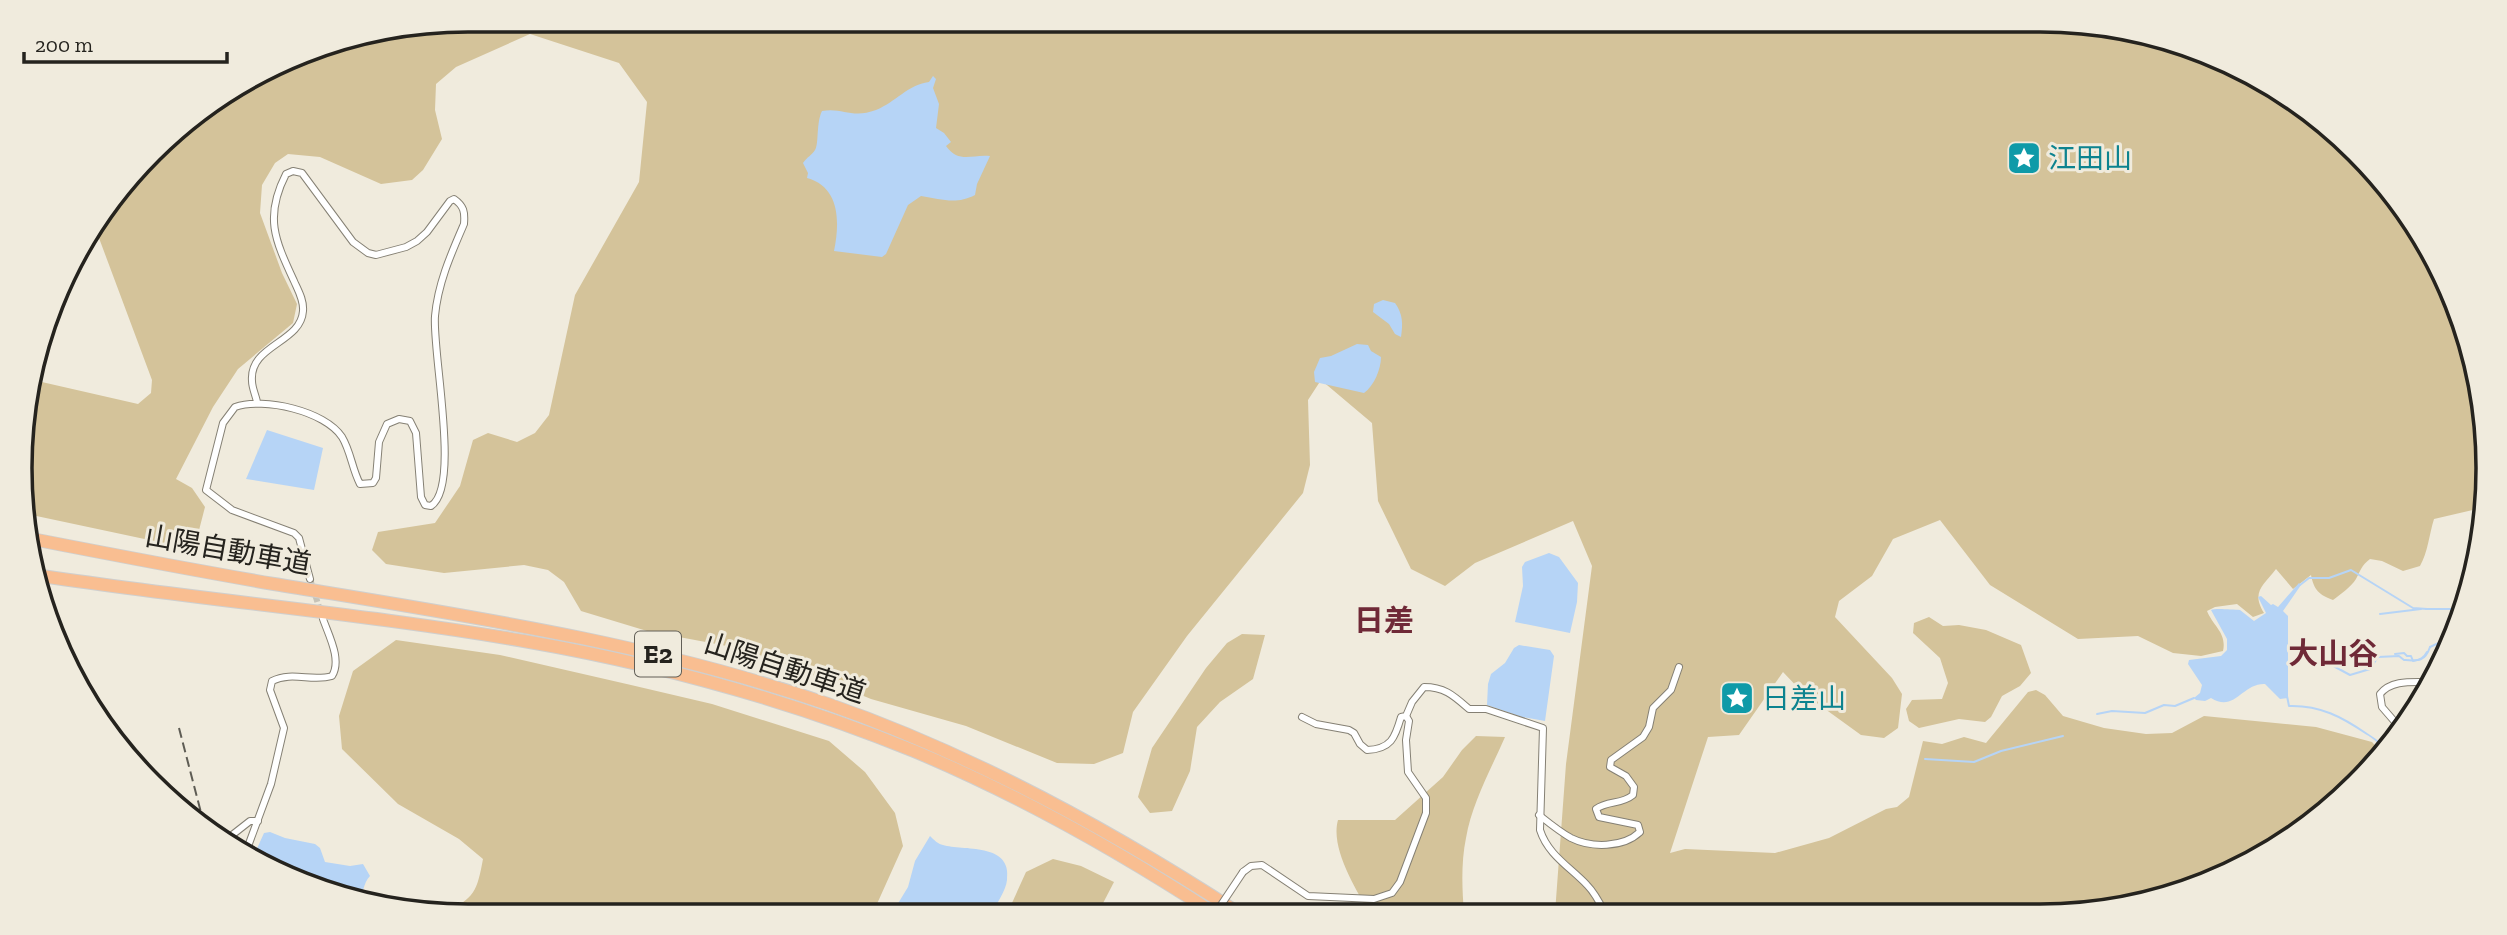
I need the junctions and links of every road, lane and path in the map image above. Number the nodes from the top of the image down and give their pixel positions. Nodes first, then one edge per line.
1 (257, 402) junction
2 (38, 540) edge
3 (45, 576) edge
4 (310, 579) tunnel mouth
5 (323, 619) tunnel mouth
6 (1679, 667) dead end
7 (2419, 682) edge
8 (1406, 716) junction
9 (1302, 717) dead end
10 (2394, 720) edge
11 (1539, 815) junction
12 (258, 821) junction
13 (233, 835) edge
14 (249, 845) edge
15 (1198, 904) edge
16 (1222, 904) edge
17 (1225, 904) edge
18 (1600, 904) edge

1 - 1 street
1 - 4 street
2 - 17 highway, 山陽自動車道 / E2
3 - 15 highway, 山陽自動車道 / E2
5 - 12 street
6 - 11 street
7 - 10 street
8 - 9 street
8 - 11 street
8 - 16 street, bridge
11 - 18 street
12 - 13 street
12 - 14 street

